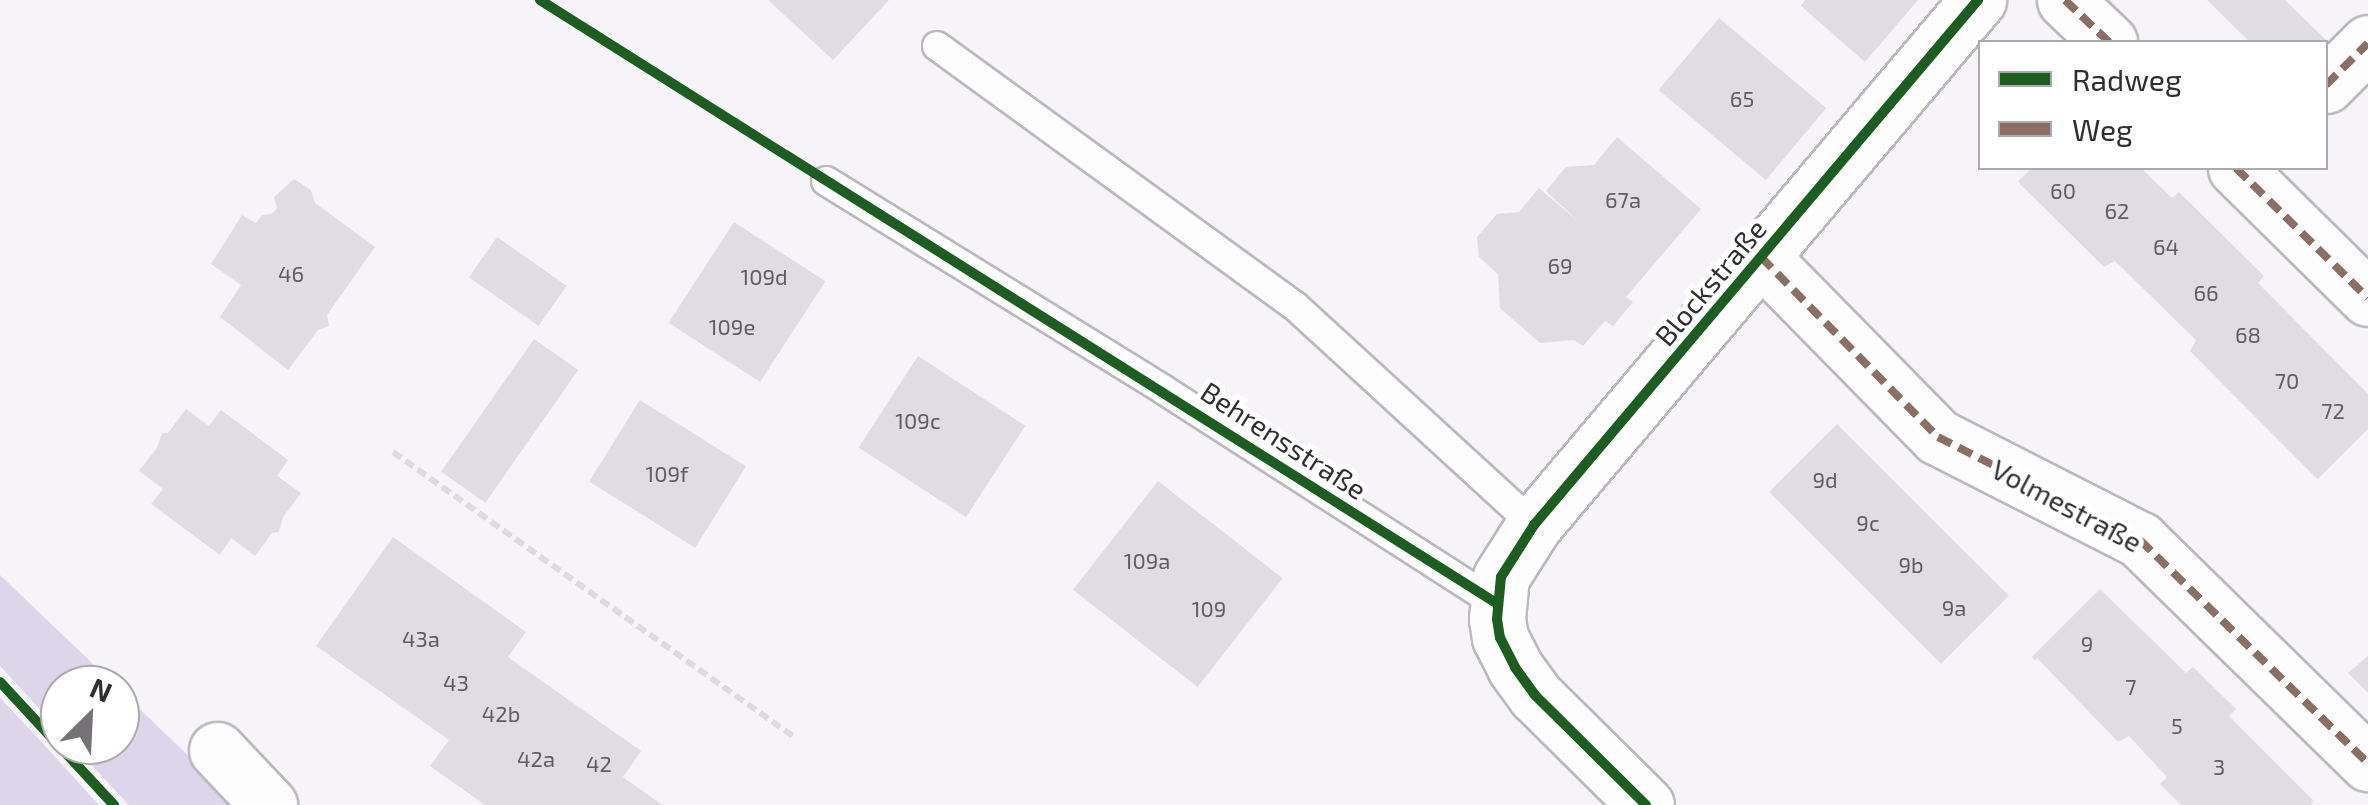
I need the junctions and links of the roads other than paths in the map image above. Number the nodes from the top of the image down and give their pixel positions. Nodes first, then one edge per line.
1 (1978, 0) edge
2 (2065, 0) edge
3 (2106, 40) edge
4 (2368, 43) edge
5 (938, 46) dead end
6 (2328, 84) edge
7 (2241, 170) edge
8 (826, 181) dead end
9 (1761, 257) junction
10 (2368, 298) edge
11 (1534, 525) junction
12 (1496, 603) junction
13 (218, 750) dead end
14 (2368, 763) edge
15 (269, 805) edge
16 (1646, 805) edge

1 - 9 street, Blockstraße
2 - 3 street
4 - 6 street
5 - 11 lane
7 - 10 street
8 - 12 lane, Behrensstraße
9 - 11 street, Blockstraße
9 - 14 street, Volmestraße
11 - 12 street, Blockstraße
12 - 16 street
13 - 15 street

